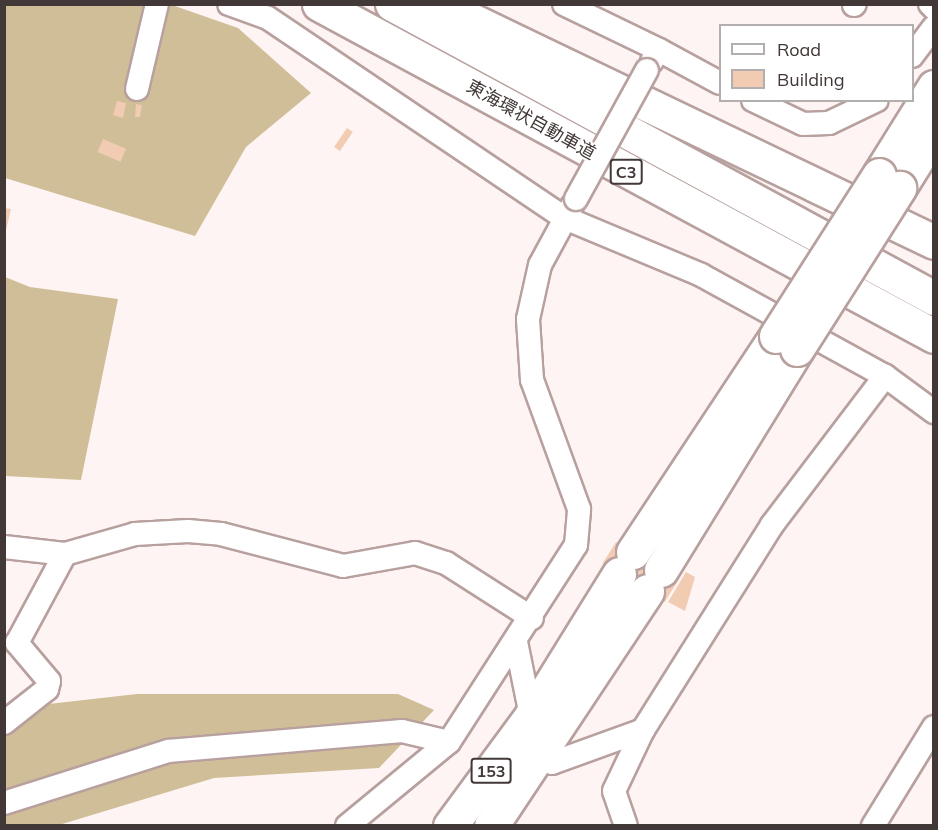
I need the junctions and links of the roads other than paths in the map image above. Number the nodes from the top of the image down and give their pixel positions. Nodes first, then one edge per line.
1 (157, 4) edge
2 (229, 4) edge
3 (320, 4) edge
4 (392, 4) edge
5 (438, 4) edge
6 (564, 4) edge
7 (930, 4) edge
8 (933, 8) edge
9 (933, 27) edge
10 (659, 50) junction
11 (914, 53) edge
12 (719, 82) edge
13 (933, 87) edge
14 (137, 89) dead end
15 (758, 102) edge
16 (874, 102) edge
17 (932, 135) edge
18 (889, 182) junction
19 (571, 209) junction
20 (933, 242) edge
21 (784, 258) junction
22 (933, 298) edge
23 (933, 336) edge
24 (786, 343) junction
25 (933, 346) edge
26 (885, 376) junction
27 (933, 412) edge
28 (4, 547) edge
29 (65, 554) junction
30 (532, 618) junction
31 (516, 642) junction
32 (531, 716) junction
33 (4, 723) edge
34 (643, 730) junction
35 (933, 730) edge
36 (449, 742) junction
37 (535, 757) junction
38 (4, 803) edge
39 (347, 825) edge
40 (450, 825) edge
41 (466, 825) edge
42 (491, 825) edge
43 (626, 825) edge
44 (873, 825) edge

1 - 14 street
2 - 19 street
3 - 21 highway, 東海環状自動車道 / C3
4 - 22 highway, 東海環状自動車道 / C3
5 - 20 highway
6 - 10 street
7 - 8 street
9 - 11 street
10 - 12 street
10 - 19 street, bridge
13 - 18 highway
15 - 16 street
17 - 18 highway
18 - 24 highway, bridge
19 - 26 street
19 - 30 street
21 - 23 highway, 東海環状自動車道 / C3
21 - 25 highway
24 - 32 highway
24 - 37 highway
26 - 27 street
26 - 34 street
28 - 29 street
29 - 30 street
29 - 33 street
30 - 31 street
31 - 32 street
31 - 36 street
32 - 40 highway, 153
32 - 41 highway, 153
34 - 37 street
34 - 43 street
35 - 44 street
36 - 38 street
36 - 39 street
37 - 42 highway, 153

